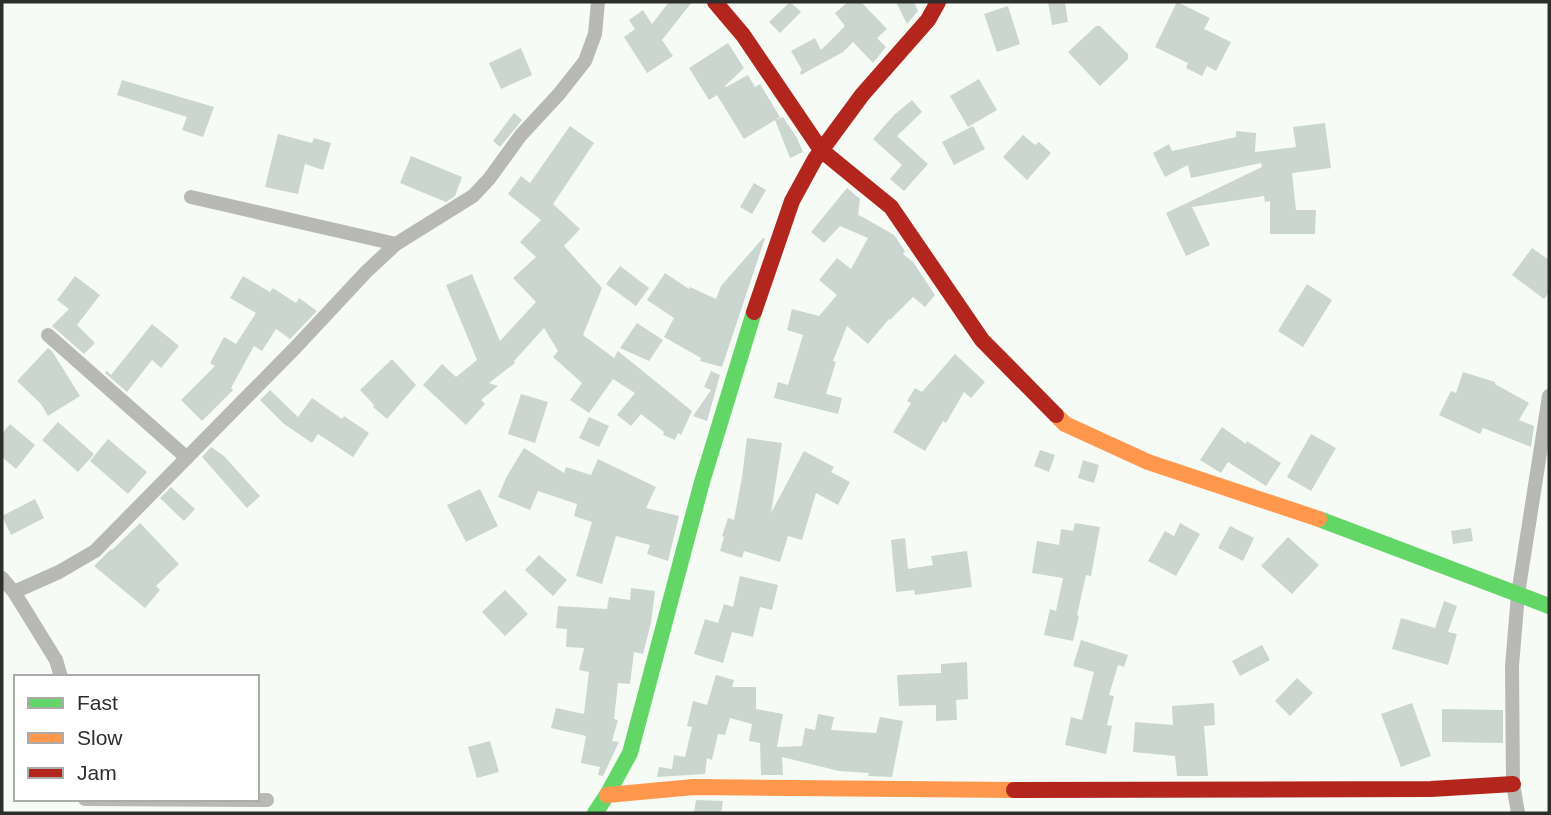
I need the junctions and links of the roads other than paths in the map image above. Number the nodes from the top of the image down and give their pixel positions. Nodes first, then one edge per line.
1 (598, 2) edge
2 (715, 2) edge
3 (938, 2) edge
4 (821, 150) junction
5 (191, 197) dead end
6 (396, 244) junction
7 (48, 335) dead end
8 (1549, 396) edge
9 (187, 458) junction
10 (2, 578) edge
11 (14, 592) junction
12 (1518, 594) junction
13 (1549, 606) edge
14 (61, 675) edge
15 (1513, 784) junction
16 (607, 795) junction
17 (259, 800) edge
18 (267, 800) dead end
19 (595, 813) edge
20 (1518, 813) edge

1 - 6 street
2 - 4 street
3 - 4 street
4 - 12 street
4 - 16 street
5 - 6 street
6 - 9 street
7 - 9 street
8 - 12 street
9 - 11 street
10 - 11 street
11 - 14 street
12 - 13 street
12 - 15 street
15 - 16 street
15 - 20 street
16 - 19 street
17 - 18 street

